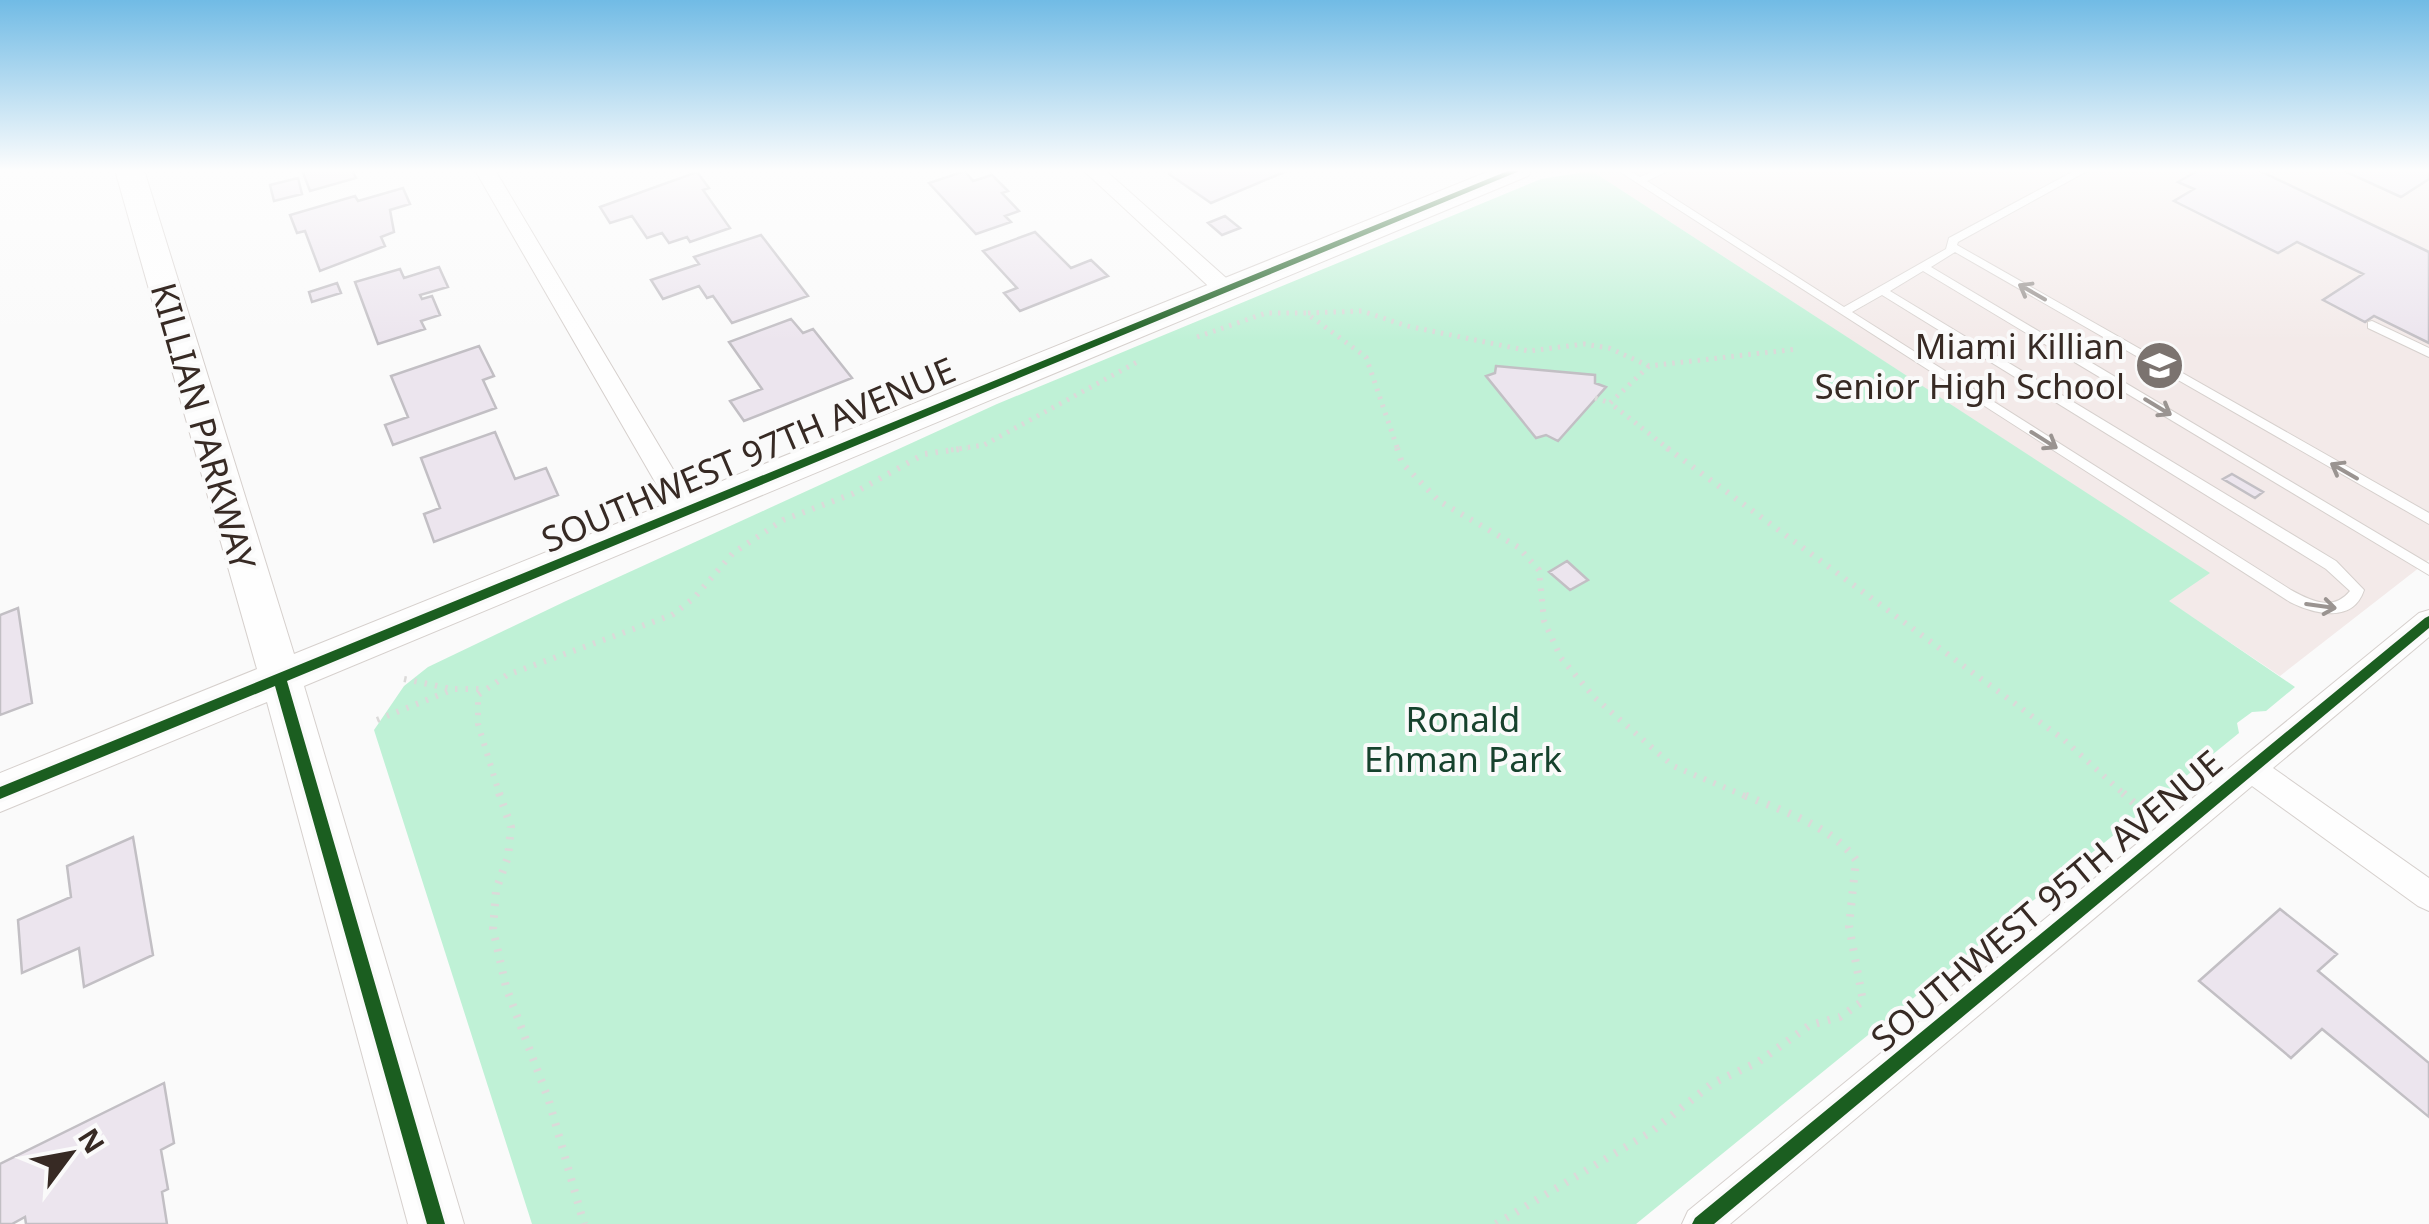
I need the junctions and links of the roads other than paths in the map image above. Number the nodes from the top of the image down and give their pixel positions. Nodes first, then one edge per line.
1 (145, 227) edge
2 (518, 227) edge
3 (1156, 227) edge
4 (1379, 227) edge
5 (1710, 227) edge
6 (1977, 227) edge
7 (1952, 246) junction
8 (1924, 267) junction
9 (1226, 290) junction
10 (1881, 290) junction
11 (1844, 312) junction
12 (2372, 325) dead end
13 (2429, 353) edge
14 (686, 513) junction
15 (2429, 519) edge
16 (2429, 570) edge
17 (2429, 621) edge
18 (280, 680) junction
19 (2252, 768) junction
20 (0, 792) edge
21 (2429, 896) edge
22 (436, 1224) edge
23 (1701, 1224) edge

1 - 18 street, KILLIAN PARKWAY
2 - 14 street
3 - 9 street
4 - 9 street, SOUTHWEST 97TH AVENUE
5 - 11 lane
6 - 7 lane
7 - 8 lane
15 -> 7 lane
8 - 10 lane
8 -> 16 lane
9 - 14 street, SOUTHWEST 97TH AVENUE
10 - 11 lane
11 -> 10 lane
12 - 13 lane
14 - 18 street, SOUTHWEST 97TH AVENUE
17 - 19 street, SOUTHWEST 95TH AVENUE
18 - 20 street, SOUTHWEST 97TH AVENUE
18 - 22 street, KILLIAN PARKWAY
19 - 21 street
19 - 23 street, SOUTHWEST 95TH AVENUE

